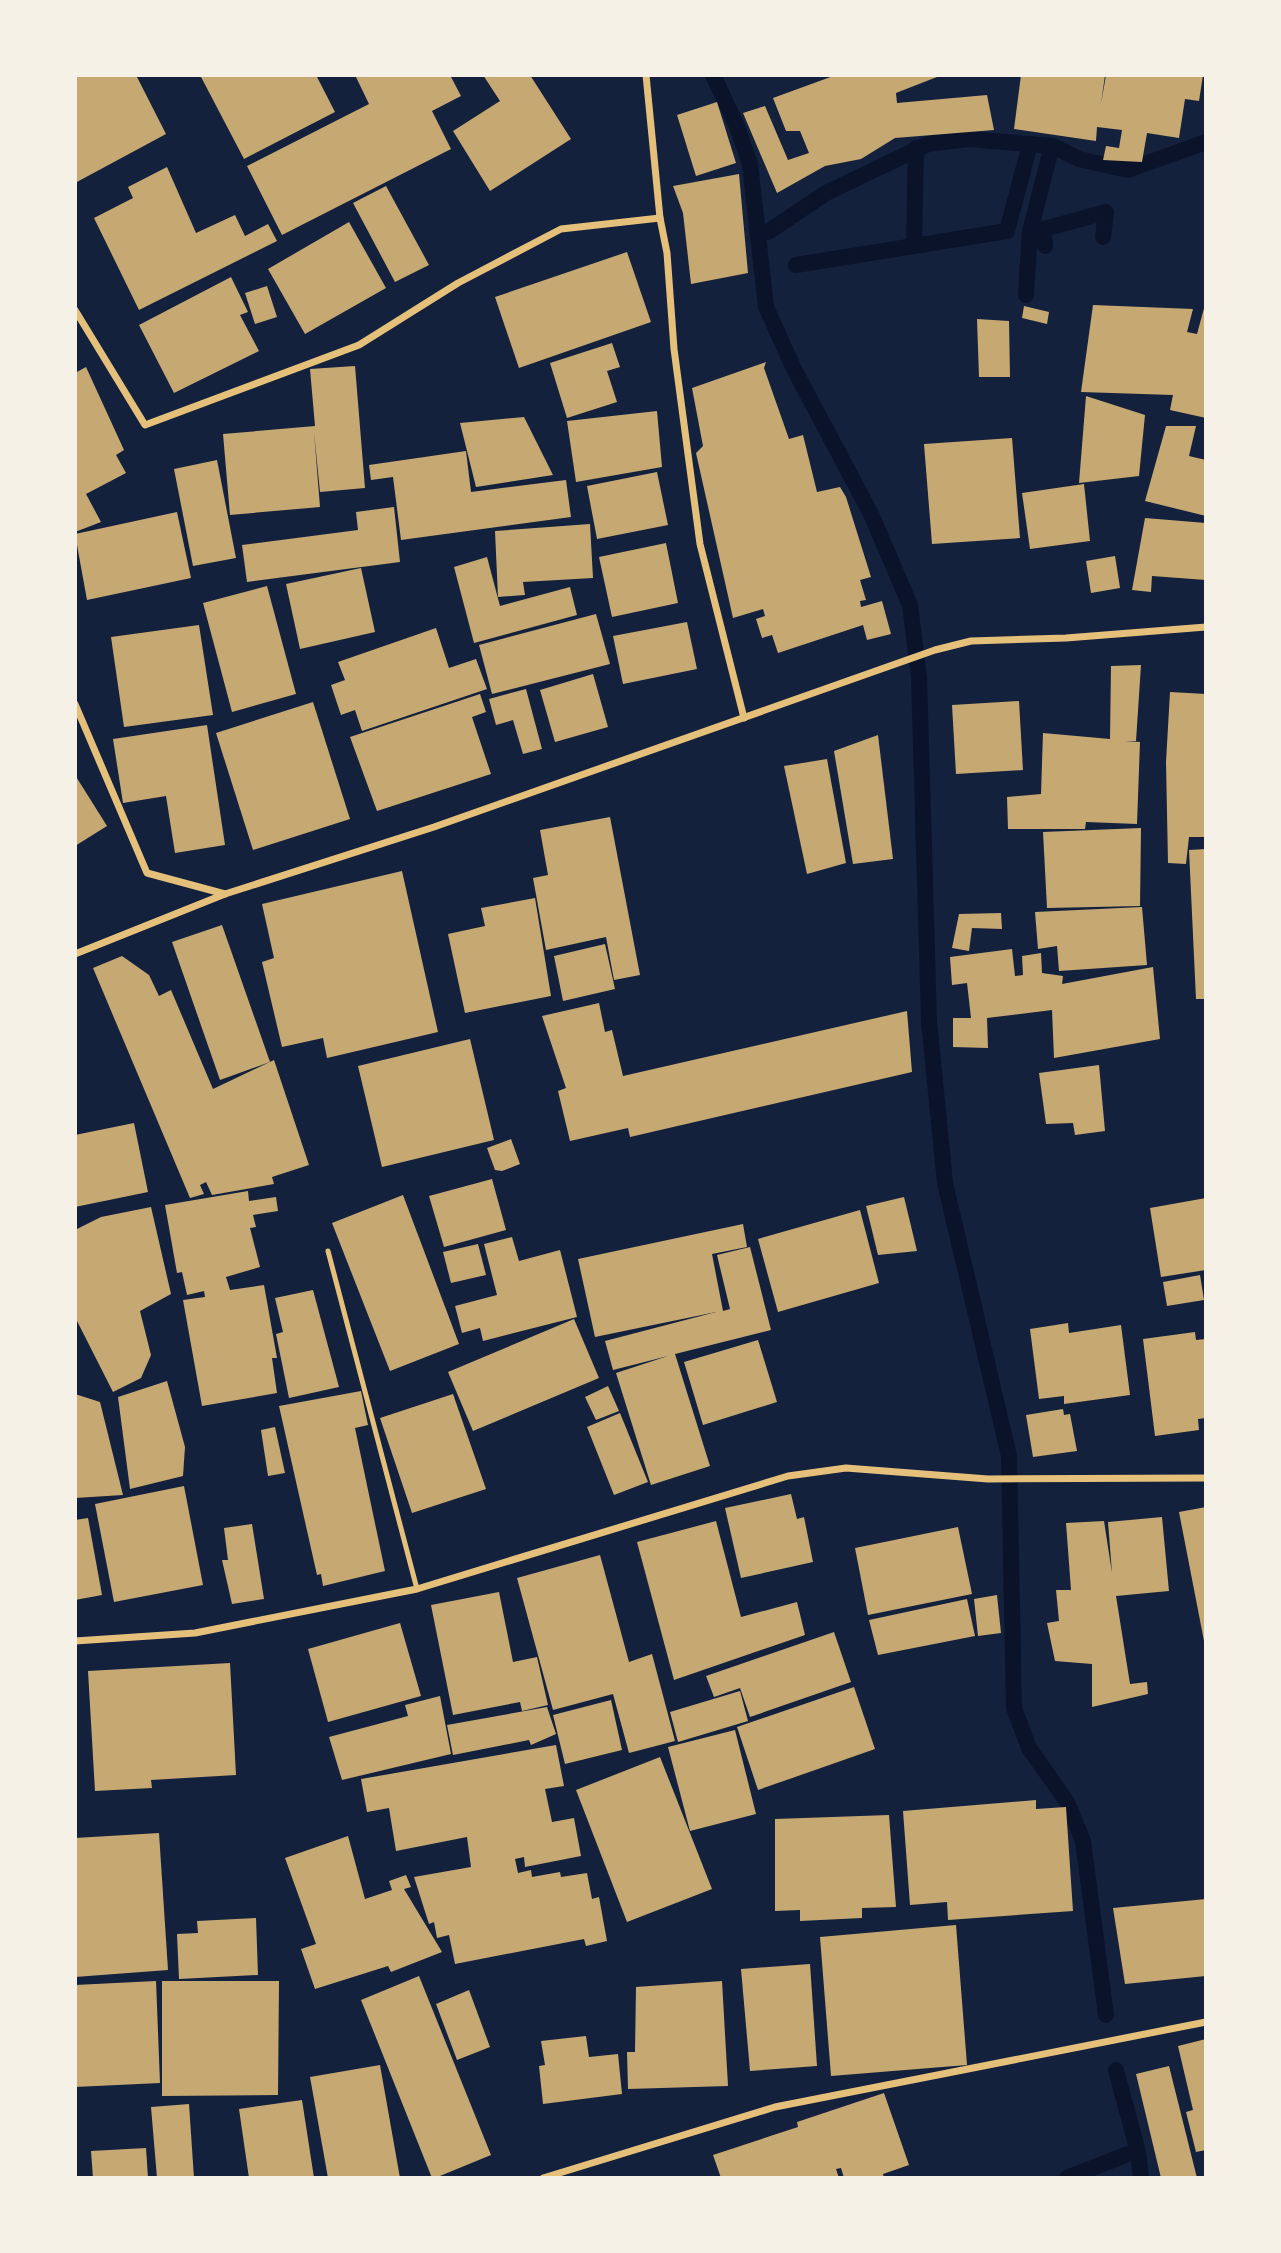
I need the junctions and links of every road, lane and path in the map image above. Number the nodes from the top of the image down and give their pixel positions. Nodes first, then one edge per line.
1 (646, 75) edge
2 (660, 218) junction
3 (75, 310) edge
4 (1206, 626) edge
5 (75, 704) edge
6 (744, 718) junction
7 (225, 894) junction
8 (75, 954) edge
9 (328, 1251) dead end
10 (1206, 1478) edge
11 (417, 1589) junction
12 (75, 1641) edge
13 (1206, 2022) edge
14 (543, 2178) edge

1 - 2 street
2 - 3 street
2 - 6 street
4 - 6 street
5 - 7 street
6 - 7 street
7 - 8 street
9 - 11 lane
10 - 11 street
11 - 12 street
13 - 14 street

